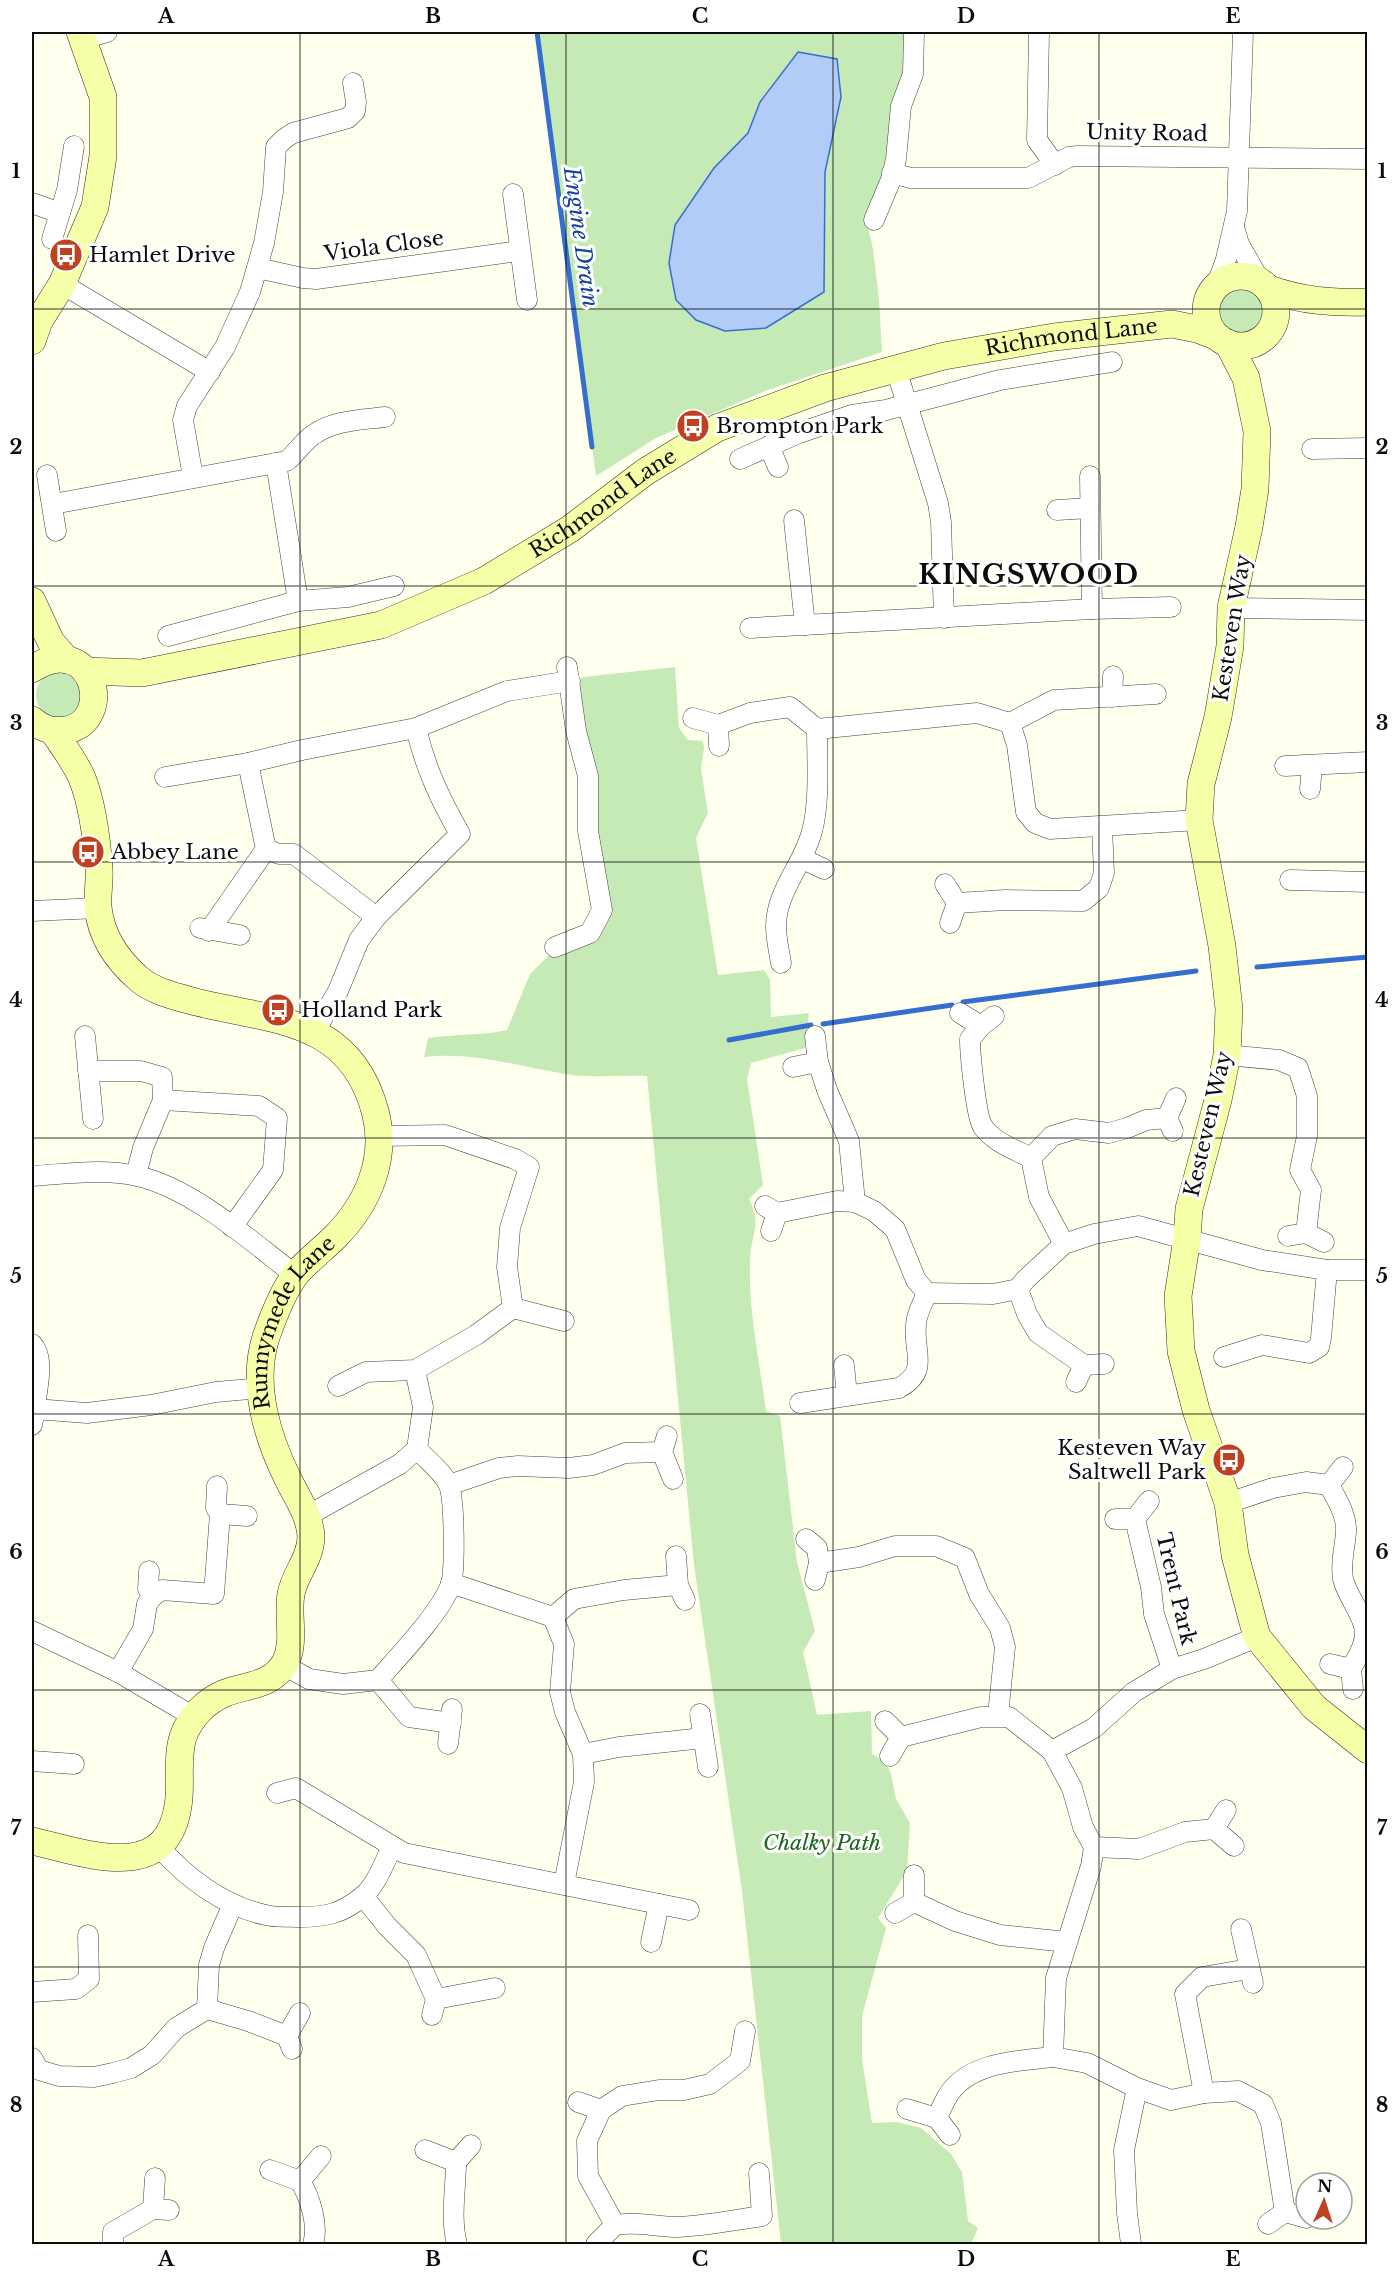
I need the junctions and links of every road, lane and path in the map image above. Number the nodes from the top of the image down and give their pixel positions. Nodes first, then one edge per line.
1 (914, 32) edge
2 (1040, 32) edge
3 (1243, 32) edge
4 (90, 34) edge
5 (353, 83) dead end
6 (74, 146) dead end
7 (1240, 159) junction
8 (1368, 159) edge
9 (1055, 165) junction
10 (892, 174) junction
11 (513, 194) dead end
12 (32, 203) edge
13 (60, 213) junction
14 (874, 220) dead end
15 (1234, 227) junction
16 (52, 238) dead end
17 (519, 251) junction
18 (257, 268) junction
19 (62, 284) junction
20 (1264, 285) junction
21 (1213, 292) junction
22 (527, 300) dead end
23 (1368, 302) edge
24 (1330, 303) junction
25 (1172, 324) junction
26 (1268, 332) junction
27 (1223, 340) junction
28 (32, 341) edge
29 (1112, 362) dead end
30 (896, 369) junction
31 (210, 372) junction
32 (1246, 378) junction
33 (907, 405) junction
34 (385, 417) dead end
35 (769, 446) junction
36 (1368, 448) edge
37 (1312, 449) dead end
38 (740, 459) dead end
39 (276, 463) junction
40 (778, 467) dead end
41 (47, 475) dead end
42 (1090, 476) dead end
43 (193, 477) junction
44 (53, 504) junction
45 (1090, 508) junction
46 (1058, 510) dead end
47 (794, 520) dead end
48 (56, 531) dead end
49 (394, 586) dead end
50 (32, 601) edge
51 (298, 601) junction
52 (1171, 608) dead end
53 (1232, 608) junction
54 (1092, 609) junction
55 (1368, 610) edge
56 (944, 618) junction
57 (32, 622) edge
58 (805, 625) junction
59 (750, 628) dead end
60 (168, 636) dead end
61 (76, 665) junction
62 (32, 669) edge
63 (142, 673) junction
64 (1113, 676) dead end
65 (1155, 694) dead end
66 (1112, 697) junction
67 (87, 715) junction
68 (693, 718) dead end
69 (1010, 723) junction
70 (718, 725) junction
71 (42, 726) edge
72 (416, 728) junction
73 (817, 729) junction
74 (719, 746) dead end
75 (1368, 762) edge
76 (248, 763) junction
77 (1285, 766) dead end
78 (1311, 766) junction
79 (81, 777) junction
80 (165, 777) dead end
81 (1310, 789) dead end
82 (1199, 820) junction
83 (1102, 827) junction
84 (266, 849) junction
85 (803, 859) junction
86 (824, 869) dead end
87 (1290, 880) dead end
88 (1368, 882) edge
89 (945, 884) dead end
90 (957, 903) junction
91 (98, 908) junction
92 (32, 911) edge
93 (375, 917) junction
94 (950, 923) dead end
95 (240, 935) dead end
96 (555, 947) dead end
97 (781, 963) dead end
98 (960, 1013) dead end
99 (315, 1031) junction
100 (84, 1036) dead end
101 (815, 1036) dead end
102 (1227, 1055) junction
103 (818, 1062) junction
104 (793, 1067) dead end
105 (88, 1071) junction
106 (1176, 1098) dead end
107 (164, 1100) junction
108 (93, 1119) dead end
109 (379, 1136) junction
110 (1031, 1158) junction
111 (32, 1176) edge
112 (136, 1176) junction
113 (855, 1202) junction
114 (771, 1217) dead end
115 (232, 1227) junction
116 (1187, 1239) junction
117 (1324, 1242) dead end
118 (1064, 1244) junction
119 (1327, 1270) junction
120 (1368, 1270) edge
121 (295, 1275) junction
122 (1018, 1289) junction
123 (927, 1293) junction
124 (513, 1308) junction
125 (564, 1321) dead end
126 (32, 1344) edge
127 (1222, 1357) dead end
128 (844, 1365) dead end
129 (415, 1370) junction
130 (1088, 1370) dead end
131 (338, 1386) dead end
132 (261, 1388) junction
133 (848, 1395) junction
134 (800, 1403) dead end
135 (33, 1417) edge
136 (417, 1449) junction
137 (1343, 1467) dead end
138 (673, 1479) dead end
139 (449, 1485) junction
140 (1329, 1485) junction
141 (217, 1486) dead end
142 (1149, 1501) dead end
143 (1228, 1503) junction
144 (220, 1514) junction
145 (247, 1516) dead end
146 (307, 1516) junction
147 (1115, 1519) dead end
148 (1135, 1520) junction
149 (806, 1539) dead end
150 (676, 1556) dead end
151 (149, 1571) dead end
152 (451, 1583) junction
153 (153, 1596) junction
154 (553, 1617) junction
155 (32, 1631) edge
156 (1257, 1637) junction
157 (1330, 1664) dead end
158 (284, 1665) junction
159 (1172, 1669) junction
160 (118, 1672) junction
161 (378, 1680) junction
162 (700, 1714) dead end
163 (998, 1715) junction
164 (194, 1717) junction
165 (885, 1721) dead end
166 (901, 1737) junction
167 (703, 1738) junction
168 (448, 1744) dead end
169 (1368, 1750) edge
170 (1052, 1751) junction
171 (583, 1754) junction
172 (890, 1756) dead end
173 (32, 1761) edge
174 (74, 1764) dead end
175 (708, 1767) dead end
176 (277, 1793) dead end
177 (1226, 1810) dead end
178 (1214, 1829) junction
179 (32, 1841) edge
180 (392, 1846) junction
181 (1234, 1846) dead end
182 (159, 1847) junction
183 (1094, 1847) junction
184 (914, 1875) dead end
185 (564, 1884) junction
186 (363, 1896) junction
187 (914, 1902) junction
188 (233, 1904) junction
189 (659, 1904) junction
190 (689, 1910) dead end
191 (895, 1913) dead end
192 (1240, 1929) dead end
193 (88, 1935) dead end
194 (651, 1942) dead end
195 (1067, 1942) junction
196 (495, 1988) dead end
197 (32, 1992) edge
198 (207, 2009) junction
199 (300, 2013) dead end
200 (745, 2031) dead end
201 (1053, 2057) junction
202 (34, 2070) edge
203 (1137, 2088) junction
204 (1204, 2093) junction
205 (578, 2102) dead end
206 (601, 2109) junction
207 (907, 2109) dead end
208 (937, 2118) junction
209 (950, 2135) dead end
210 (471, 2145) dead end
211 (425, 2150) dead end
212 (321, 2156) dead end
213 (456, 2162) junction
214 (270, 2170) dead end
215 (759, 2173) dead end
216 (155, 2178) dead end
217 (300, 2181) junction
218 (1285, 2212) junction
219 (1294, 2215) edge
220 (1268, 2224) dead end
221 (615, 2225) junction
222 (113, 2244) edge
223 (313, 2244) edge
224 (457, 2244) edge
225 (596, 2244) edge
226 (1131, 2244) edge

1 - 10 street
2 - 9 street
3 - 7 street
4 - 19 street
5 - 18 street
6 - 13 street
7 - 8 street, Unity Road
7 - 9 street, Unity Road
7 - 15 street
9 - 10 street, Unity Road
10 - 14 street
11 - 17 street
12 - 13 street
13 - 16 street
15 - 20 street
15 - 21 street
17 - 18 street, Viola Close
17 - 22 street
18 - 31 street
19 - 28 street
19 - 31 street
20 - 21 street
20 - 24 street
20 - 26 street
21 - 25 street, Richmond Lane
21 - 27 street
23 - 24 street
24 - 26 street
25 - 27 street, Richmond Lane
25 - 30 street, Richmond Lane
26 - 27 street
26 - 32 street
27 - 32 street, Kesteven Way
29 - 33 street, Richmond Lane
30 - 33 street
30 - 63 street, Richmond Lane
31 - 43 street
32 - 53 street, Kesteven Way
33 - 35 street, Richmond Lane
33 - 56 street
34 - 39 street
35 - 38 street
35 - 40 street
36 - 37 street
39 - 43 street
39 - 51 street
41 - 44 street
42 - 45 street
43 - 44 street
44 - 48 street
45 - 46 street
45 - 54 street
47 - 58 street
49 - 51 street
50 - 61 street
51 - 60 street
52 - 54 street
53 - 55 street
53 - 82 street, Kesteven Way
54 - 56 street
56 - 58 street
57 - 62 street
58 - 59 street
61 - 62 street, Richmond Lane
61 - 63 street, Richmond Lane
61 - 67 street, Runnymede Lane
63 - 67 street, Richmond Lane
64 - 66 street
65 - 66 street
66 - 69 street
67 - 71 street, Richmond Lane
67 - 79 street, Runnymede Lane
68 - 70 street
69 - 73 street
69 - 83 street
70 - 73 street
70 - 74 street
71 - 79 street, Runnymede Lane
72 - 76 street
72 - 93 street
72 - 96 street
73 - 85 street
75 - 78 street
76 - 80 street
76 - 84 street
77 - 78 street
78 - 81 street
79 - 91 street, Runnymede Lane
82 - 83 street
82 - 102 street, Kesteven Way
83 - 90 street
84 - 93 street
84 - 95 street
85 - 86 street
85 - 97 street
87 - 88 street
89 - 90 street
90 - 94 street
91 - 92 street
91 - 99 street, Runnymede Lane
93 - 99 street
98 - 110 street
99 - 109 street, Runnymede Lane
100 - 105 street
101 - 103 street
102 - 116 street, Kesteven Way
102 - 117 street
103 - 104 street
103 - 113 street
105 - 107 street
105 - 108 street
106 - 110 street
107 - 112 street
107 - 115 street
109 - 121 street, Runnymede Lane
109 - 124 street
110 - 118 street
111 - 112 street
112 - 115 street
113 - 114 street
113 - 123 street
115 - 121 street
116 - 118 street
116 - 119 street
116 - 143 street, Kesteven Way
118 - 122 street
119 - 120 street
119 - 127 street
121 - 132 street, Runnymede Lane
122 - 123 street
122 - 130 street
123 - 133 street
124 - 125 street
124 - 129 street
126 - 135 street
128 - 133 street
129 - 131 street
129 - 136 street
132 - 135 street
132 - 146 street, Runnymede Lane
133 - 134 street
136 - 139 street
136 - 146 street
137 - 140 street
138 - 139 street
139 - 152 street
140 - 143 street
140 - 157 street
141 - 144 street
142 - 148 street, Trent Park
143 - 156 street, Kesteven Way
144 - 145 street
144 - 153 street
146 - 158 street, Runnymede Lane
147 - 148 street, Trent Park
148 - 159 street, Trent Park
149 - 163 street
150 - 154 street
151 - 153 street
152 - 154 street
152 - 161 street
153 - 160 street
154 - 171 street
155 - 160 street
156 - 159 street
156 - 169 street, Kesteven Way
158 - 161 street
158 - 164 street
159 - 170 street
160 - 164 street
161 - 168 street
162 - 167 street
163 - 166 street
163 - 170 street
164 - 182 street
165 - 166 street
166 - 172 street
167 - 171 street
167 - 175 street
170 - 183 street
171 - 185 street
173 - 174 street
176 - 180 street
177 - 178 street
178 - 181 street
178 - 183 street
179 - 182 street
180 - 185 street
180 - 186 street
182 - 188 street
183 - 195 street
184 - 187 street
185 - 189 street
186 - 188 street
186 - 196 street
187 - 191 street
187 - 195 street
188 - 198 street
189 - 190 street
189 - 194 street
192 - 204 street
193 - 197 street
195 - 201 street
198 - 199 street
198 - 202 street
200 - 206 street
201 - 203 street
201 - 208 street
203 - 204 street
203 - 226 street
204 - 218 street
205 - 206 street
206 - 221 street
207 - 208 street
208 - 209 street
210 - 213 street
211 - 213 street
212 - 217 street
213 - 224 street
214 - 217 street
215 - 221 street
216 - 222 street
217 - 223 street
218 - 219 street
218 - 220 street
221 - 225 street

